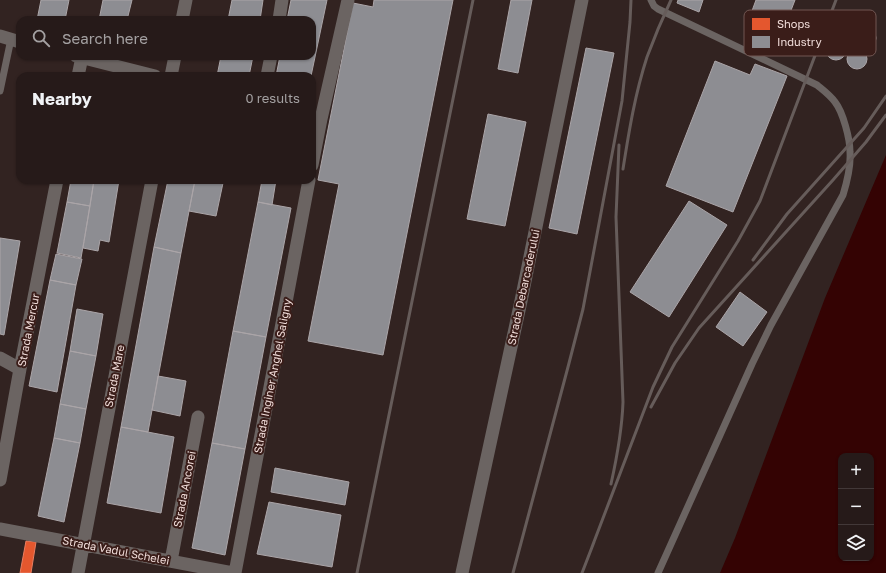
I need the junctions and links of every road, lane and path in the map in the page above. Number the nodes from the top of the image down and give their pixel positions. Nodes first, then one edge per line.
1 (186, 0) edge
2 (282, 0) edge
3 (348, 0) edge
4 (582, 0) edge
5 (651, 0) edge
6 (183, 16) edge
7 (279, 16) edge
8 (10, 39) edge
9 (744, 50) edge
10 (756, 56) edge
11 (79, 60) edge
12 (91, 60) edge
13 (174, 60) edge
14 (270, 60) edge
15 (78, 72) edge
16 (139, 72) edge
17 (173, 72) edge
18 (268, 72) edge
19 (0, 91) edge
20 (316, 118) edge
21 (56, 184) edge
22 (151, 184) edge
23 (308, 184) edge
24 (0, 358) edge
25 (20, 369) junction
26 (198, 417) dead end
27 (0, 480) edge
28 (0, 529) edge
29 (82, 544) junction
30 (171, 561) junction
31 (78, 573) edge
32 (234, 573) edge
33 (462, 573) edge
34 (658, 573) edge

1 - 6 street
2 - 7 street
3 - 20 street
4 - 33 street, Strada Debarcaderului
5 - 9 lane
8 - 19 lane
10 - 34 lane
11 - 15 street
12 - 16 street
13 - 17 street
14 - 18 street
21 - 25 street, Strada Mercur
22 - 29 street, Strada Mare
23 - 32 street, Strada Inginer Anghel Saligny
24 - 25 street
25 - 27 street, Strada Mercur
26 - 30 street, Strada Ancorei
28 - 29 street, Strada Vadul Schelei
29 - 30 street, Strada Vadul Schelei
29 - 31 street, Strada Mare
30 - 32 street, Strada Vadul Schelei

